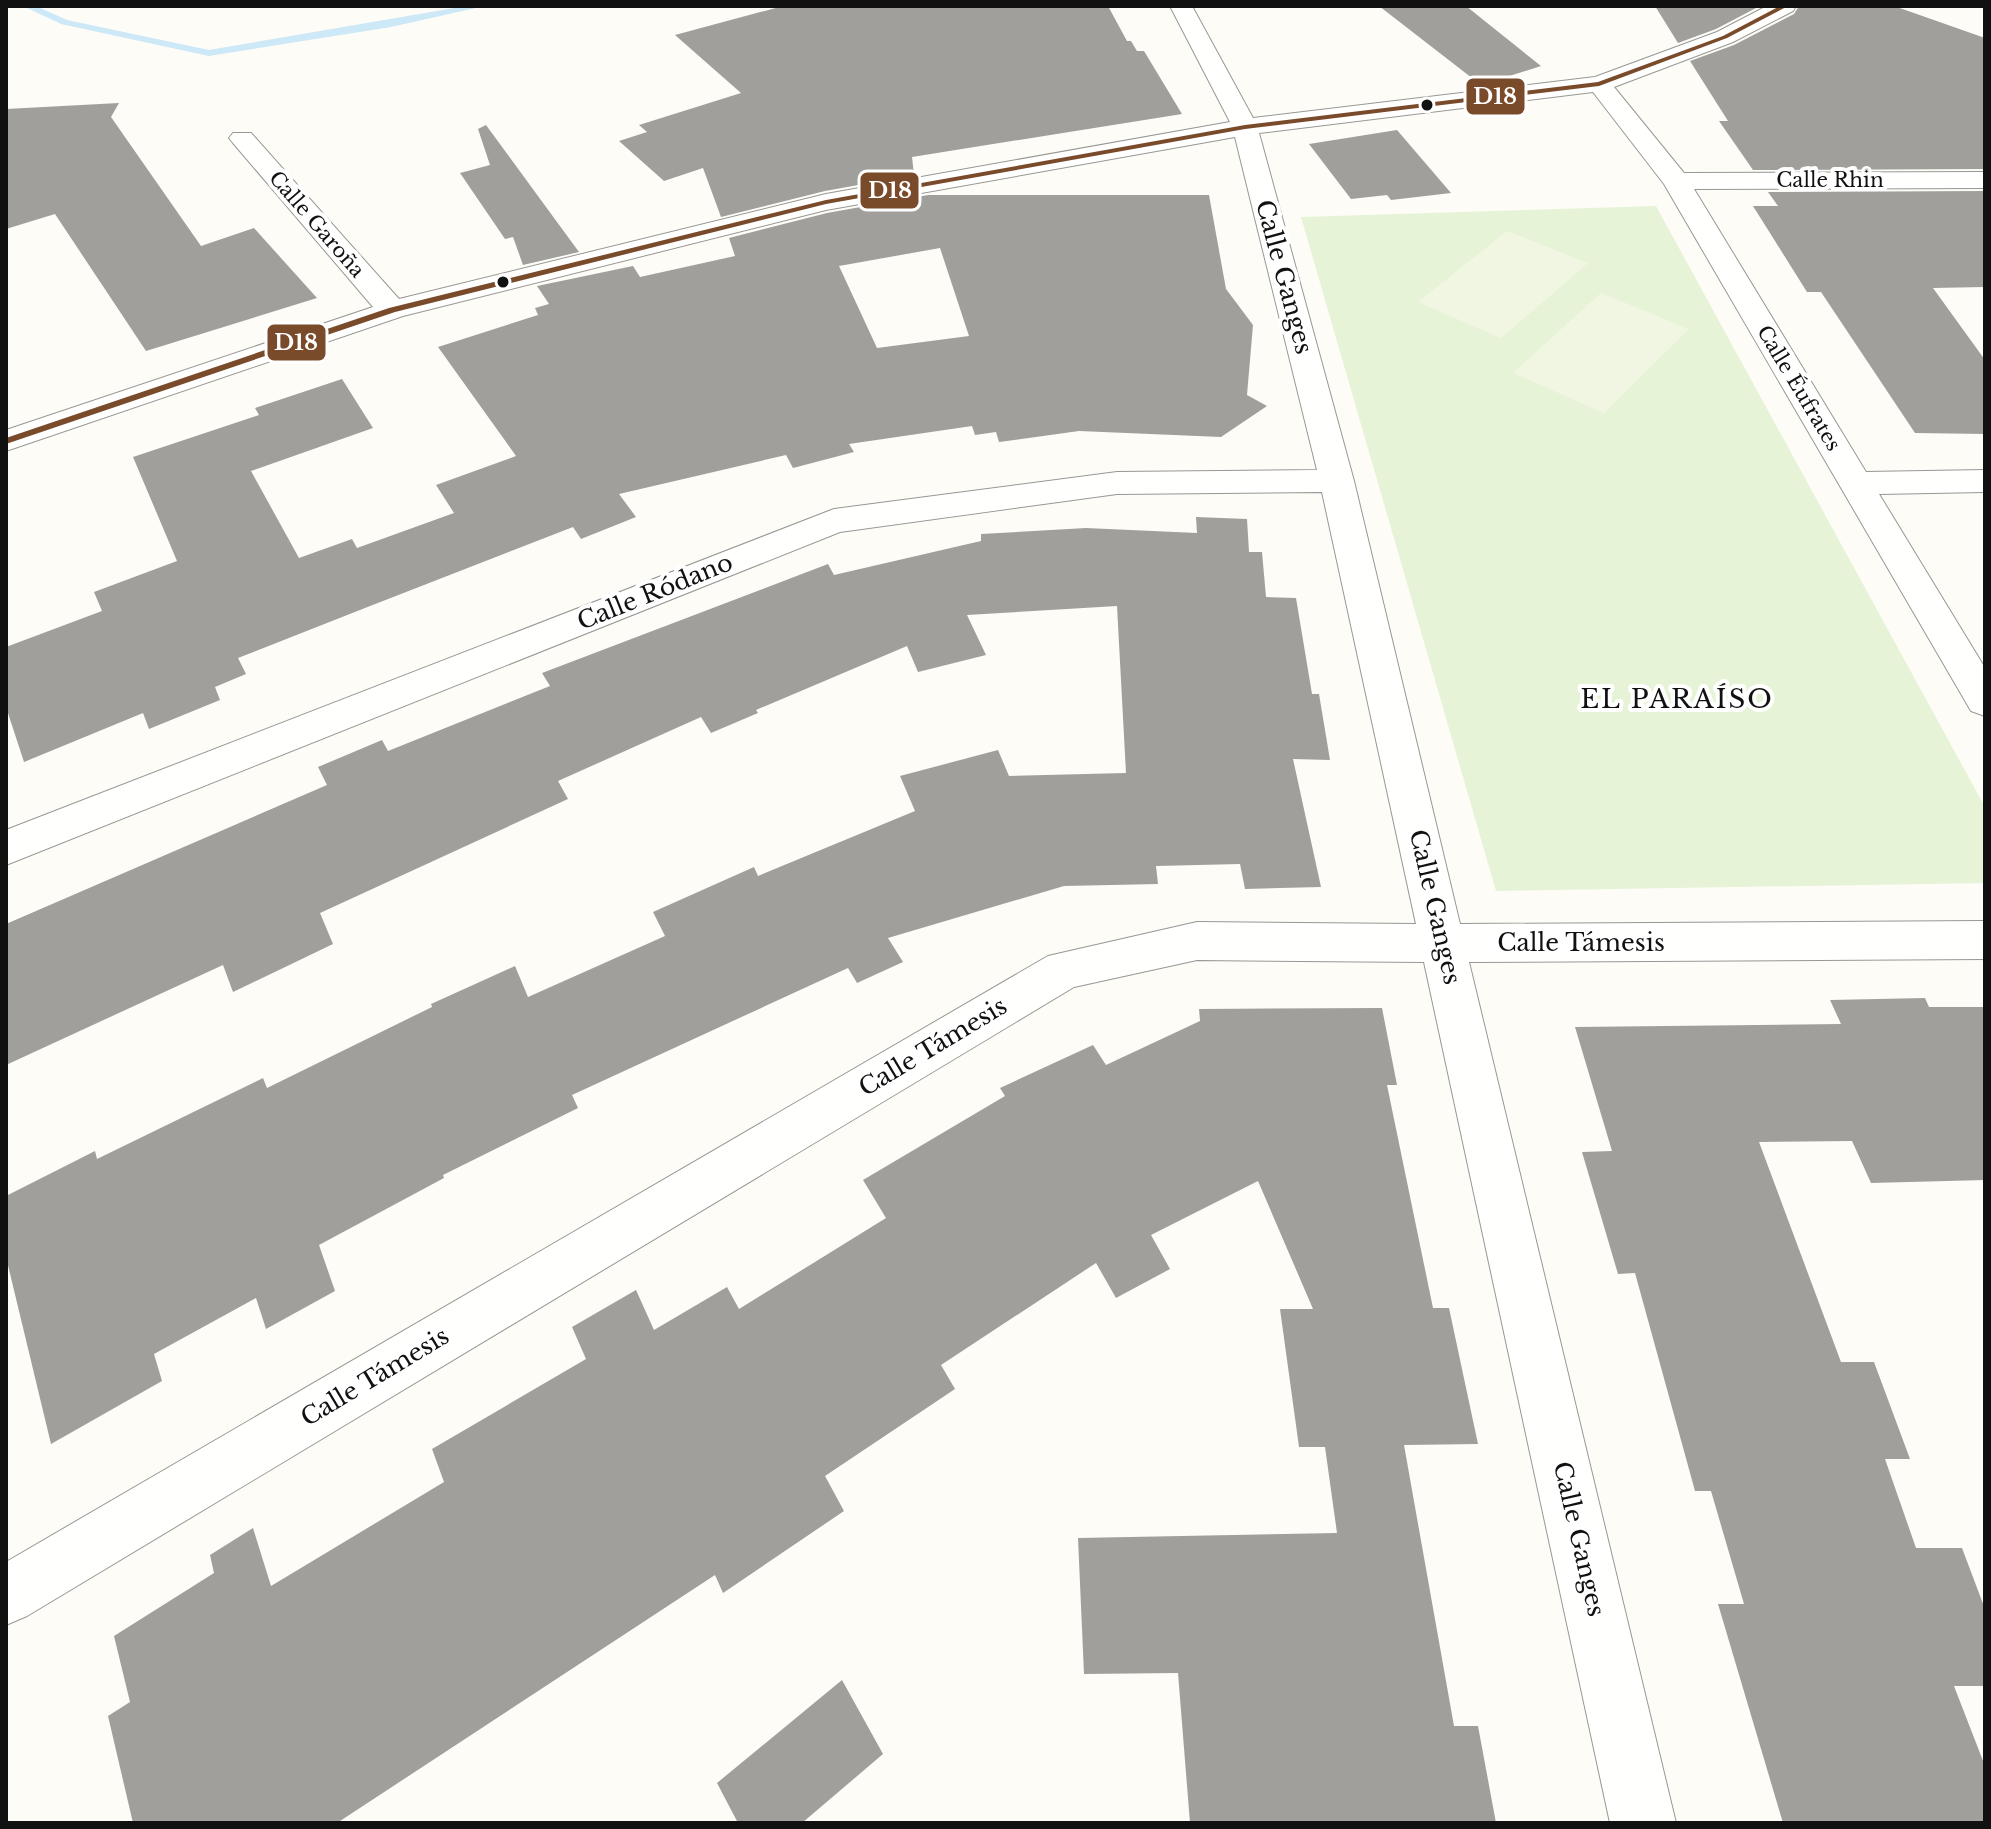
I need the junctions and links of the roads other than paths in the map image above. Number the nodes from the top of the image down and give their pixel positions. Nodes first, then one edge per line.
1 (1181, 6) edge
2 (1785, 6) edge
3 (1599, 84) junction
4 (1245, 127) junction
5 (242, 138) dead end
6 (1985, 180) edge
7 (1676, 181) junction
8 (392, 310) junction
9 (6, 441) edge
10 (1337, 481) junction
11 (1985, 481) edge
12 (1857, 483) junction
13 (1985, 701) edge
14 (6, 848) edge
15 (1985, 940) edge
16 (1444, 943) junction
17 (6, 1595) edge
18 (1643, 1823) edge

1 - 4 street, Calle Ganges
2 - 3 street
3 - 4 street
3 - 7 street, Calle Éufrates
4 - 8 street
4 - 10 street, Calle Ganges
5 - 8 street, Calle Garoña
6 - 7 street, Calle Rhin
7 - 12 street, Calle Éufrates
8 - 9 street
10 - 14 street, Calle Ródano
10 - 16 street, Calle Ganges
11 - 12 street
12 - 13 street, Calle Éufrates
15 - 16 street, Calle Támesis
16 - 17 street, Calle Támesis
16 - 18 street, Calle Ganges

